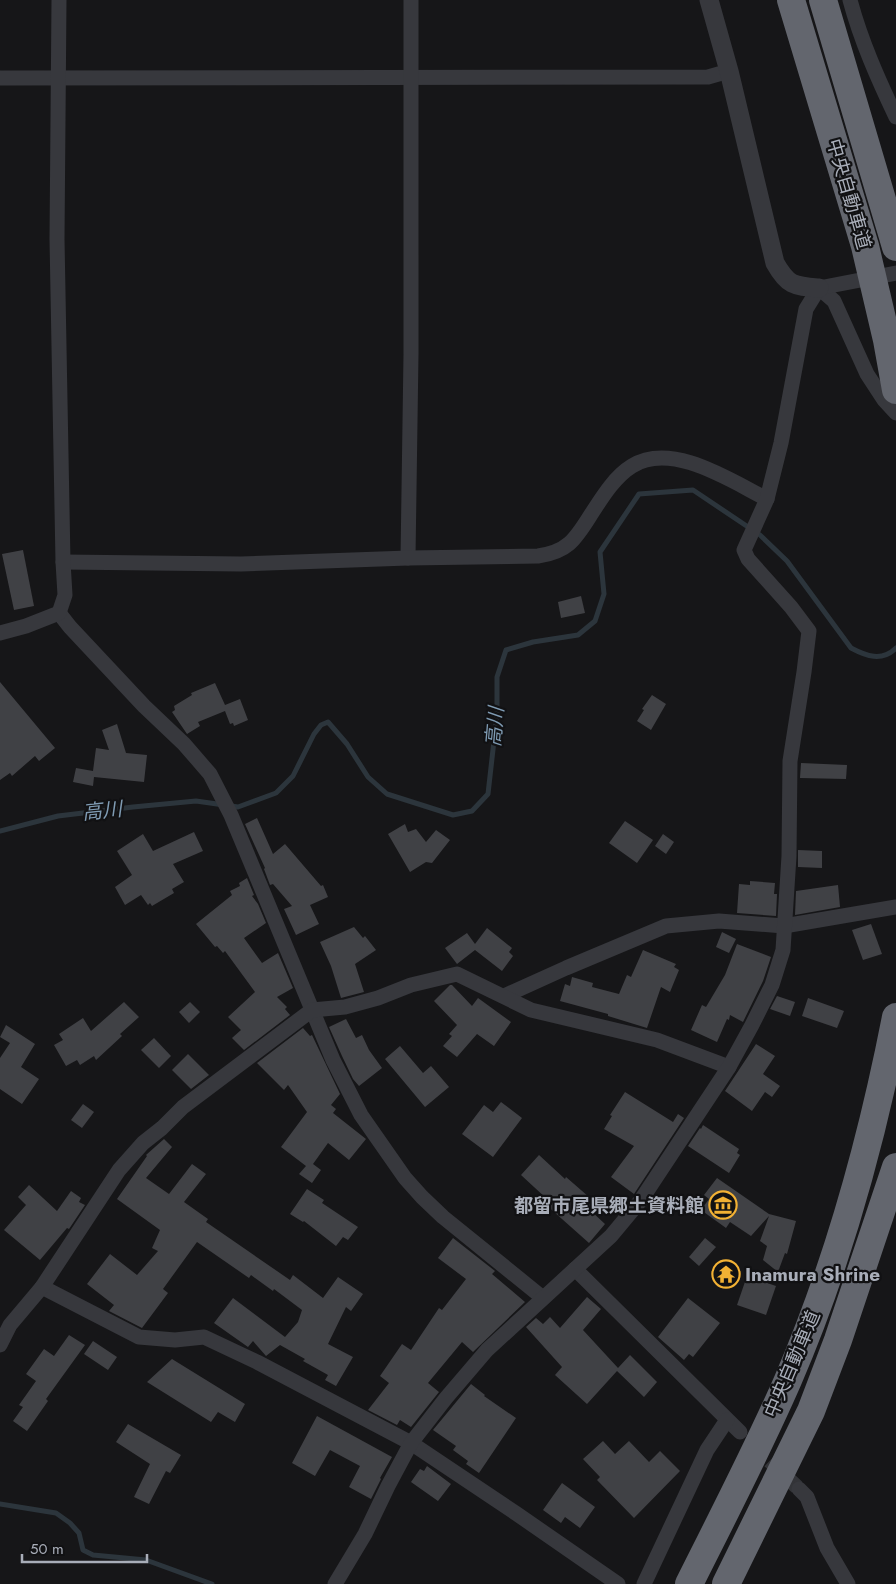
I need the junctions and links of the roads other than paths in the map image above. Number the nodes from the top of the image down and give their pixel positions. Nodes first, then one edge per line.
1 (59, 0) edge
2 (411, 0) edge
3 (709, 0) edge
4 (791, 0) edge
5 (823, 0) edge
6 (850, 0) edge
7 (729, 71) junction
8 (0, 78) edge
9 (59, 78) junction
10 (411, 78) junction
11 (896, 118) edge
12 (895, 244) edge
13 (896, 273) edge
14 (819, 288) junction
15 (896, 390) edge
16 (896, 413) edge
17 (765, 504) junction
18 (408, 558) junction
19 (63, 562) junction
20 (59, 613) junction
21 (0, 633) edge
22 (896, 907) edge
23 (784, 926) junction
24 (504, 996) junction
25 (312, 1010) junction
26 (896, 1017) edge
27 (729, 1068) junction
28 (896, 1166) edge
29 (575, 1269) junction
30 (42, 1287) junction
31 (543, 1298) junction
32 (0, 1345) edge
33 (727, 1420) junction
34 (740, 1432) tunnel mouth
35 (411, 1443) junction
36 (799, 1489) tunnel mouth
37 (335, 1584) edge
38 (618, 1584) edge
39 (644, 1584) edge
40 (689, 1584) edge
41 (726, 1584) edge
42 (848, 1584) edge

1 - 9 street
2 - 10 street
3 - 7 street
4 - 15 highway, 中央自動車道
5 - 12 highway, 中央自動車道
6 - 11 street
7 - 10 street
7 - 14 street
8 - 9 street
9 - 10 street
9 - 19 street
10 - 18 street
13 - 14 street
14 - 16 street
14 - 17 street
17 - 18 street
17 - 23 street
18 - 19 street
19 - 20 street
20 - 21 street
20 - 25 street
22 - 23 street
23 - 24 street
23 - 27 street
24 - 25 street
24 - 27 street
25 - 30 street
25 - 31 street
26 - 40 highway, 中央自動車道
27 - 29 street
28 - 41 highway, 中央自動車道
29 - 31 street
29 - 33 street
30 - 32 street
30 - 35 street
31 - 35 street
33 - 34 street
33 - 39 street
35 - 37 street
35 - 38 street
36 - 42 street

